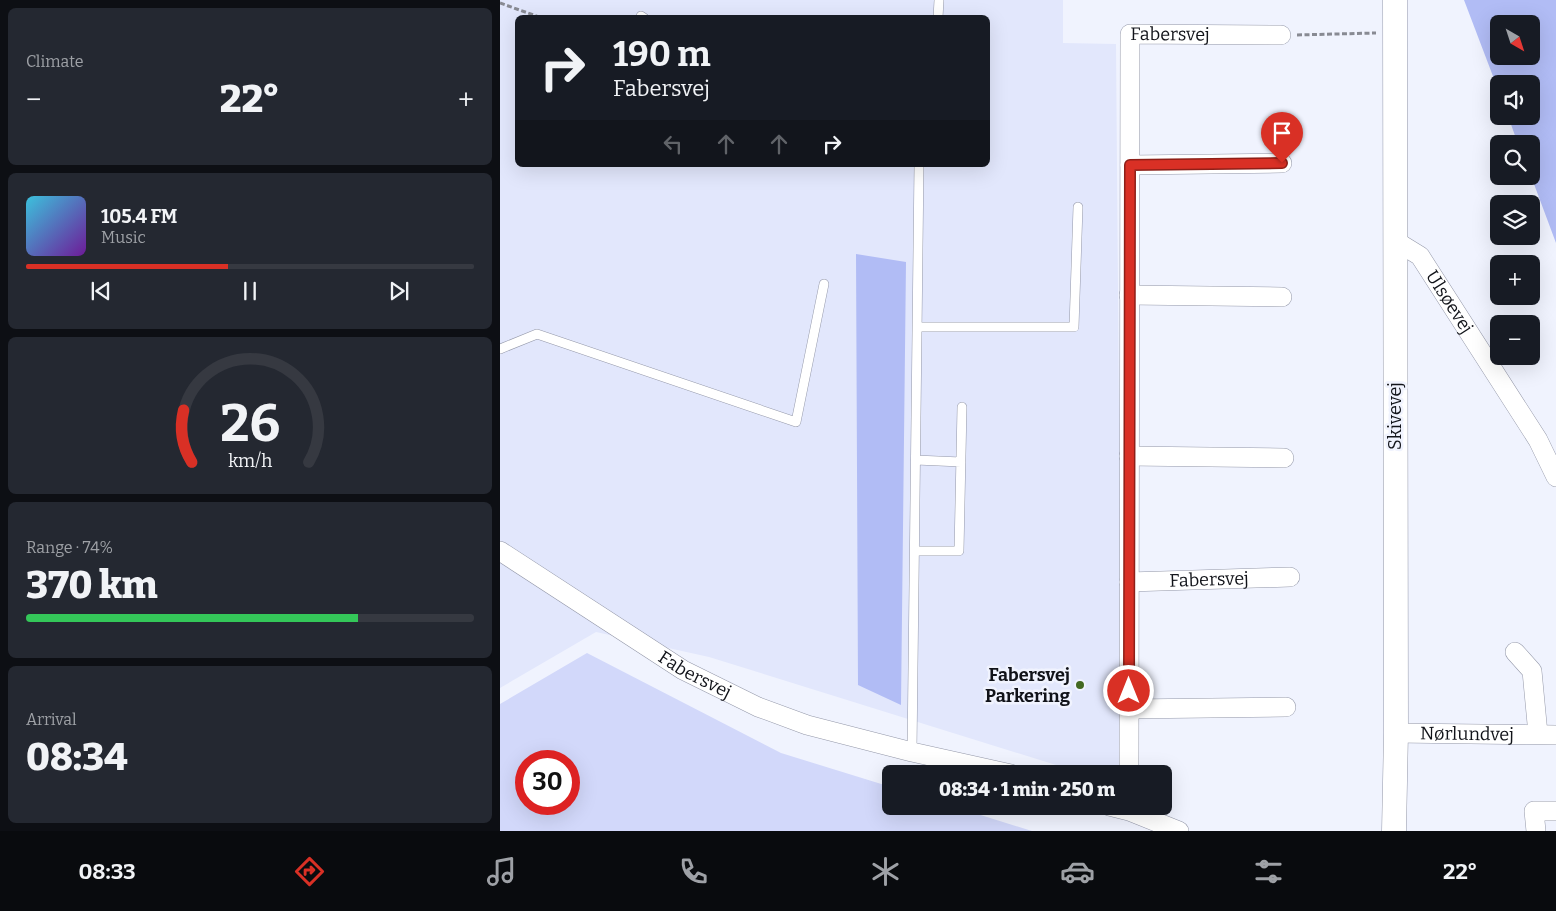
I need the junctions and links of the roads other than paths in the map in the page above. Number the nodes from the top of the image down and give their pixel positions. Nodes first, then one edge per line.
1 (939, 0) edge
2 (1395, 0) edge
3 (938, 15) edge
4 (1281, 35) road end
5 (1282, 163) dead end
6 (1130, 165) junction
7 (920, 167) edge
8 (1078, 207) dead end
9 (1394, 240) junction
10 (824, 284) dead end
11 (1129, 295) junction
12 (1282, 297) dead end
13 (917, 327) junction
14 (500, 349) edge
15 (962, 407) dead end
16 (1129, 456) junction
17 (1284, 458) dead end
18 (916, 460) junction
19 (961, 462) junction
20 (1556, 477) edge
21 (500, 551) edge
22 (914, 551) junction
23 (1290, 577) dead end
24 (1129, 582) junction
25 (1516, 652) dead end
26 (1286, 707) dead end
27 (1129, 709) junction
28 (1396, 733) junction
29 (1547, 735) edge
30 (912, 752) junction
31 (970, 765) edge
32 (1129, 765) edge
33 (1556, 812) edge
34 (1143, 815) edge
35 (1179, 831) edge
36 (1394, 831) edge
37 (1536, 831) edge

1 - 3 lane
2 - 9 street, Skivevej
4 - 6 street, Fabersvej
5 - 6 street
6 - 11 street, Fabersvej
7 - 13 lane
8 - 13 lane
9 - 20 street, Ulsøevej
9 - 28 street, Skivevej
10 - 14 lane
11 - 12 street
11 - 16 street, Fabersvej
13 - 18 lane
15 - 19 lane
16 - 17 street
16 - 24 street, Fabersvej
18 - 19 lane
18 - 22 lane
19 - 22 lane
21 - 30 street, Fabersvej
22 - 30 lane
23 - 24 street, Fabersvej
24 - 27 street, Fabersvej
25 - 29 street, Nørlundvej
26 - 27 street
27 - 32 street, Fabersvej
28 - 29 street, Nørlundvej
28 - 36 street, Skivevej
30 - 31 street, Fabersvej
33 - 37 street
34 - 35 street

